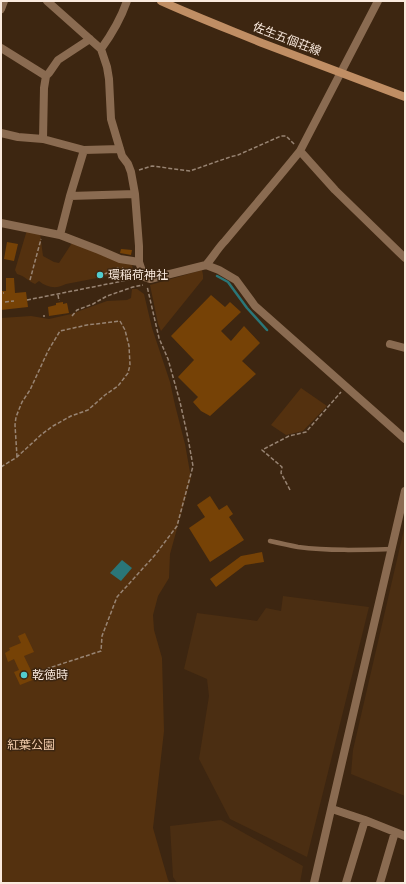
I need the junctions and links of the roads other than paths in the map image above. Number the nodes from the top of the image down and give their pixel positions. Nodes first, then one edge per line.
1 (4, 1) edge
2 (47, 1) edge
3 (127, 1) edge
4 (161, 1) edge
5 (378, 1) edge
6 (1, 9) edge
7 (90, 39) junction
8 (1, 48) edge
9 (101, 49) junction
10 (340, 73) junction
11 (46, 76) junction
12 (405, 97) edge
13 (1, 133) edge
14 (43, 139) junction
15 (120, 149) junction
16 (84, 150) junction
17 (300, 152) junction
18 (135, 194) junction
19 (70, 196) junction
20 (1, 223) edge
21 (60, 235) junction
22 (405, 258) edge
23 (139, 262) junction
24 (206, 265) junction
25 (390, 344) dead end
26 (405, 348) edge
27 (405, 439) edge
28 (405, 491) edge
29 (270, 541) dead end
30 (392, 549) junction
31 (332, 808) junction
32 (365, 820) junction
33 (395, 832) junction
34 (405, 836) edge
35 (314, 883) edge
36 (346, 883) edge
37 (380, 883) edge

1 - 6 street
2 - 7 street
3 - 9 street
4 - 10 main road, 佐生五個荘線
5 - 10 street
7 - 9 street
7 - 11 street
8 - 11 street
9 - 15 street
10 - 12 main road, 佐生五個荘線
10 - 17 street
11 - 14 street
13 - 14 street
14 - 16 street
15 - 16 street
15 - 18 street
16 - 19 street
17 - 22 street
17 - 24 street
18 - 19 street
18 - 23 street
19 - 21 street
20 - 21 street
21 - 23 street
23 - 24 street
24 - 27 street
25 - 26 street
28 - 30 street
29 - 30 lane
30 - 31 street
31 - 32 street
31 - 35 street
32 - 33 street
32 - 36 street
33 - 34 street
33 - 37 street

